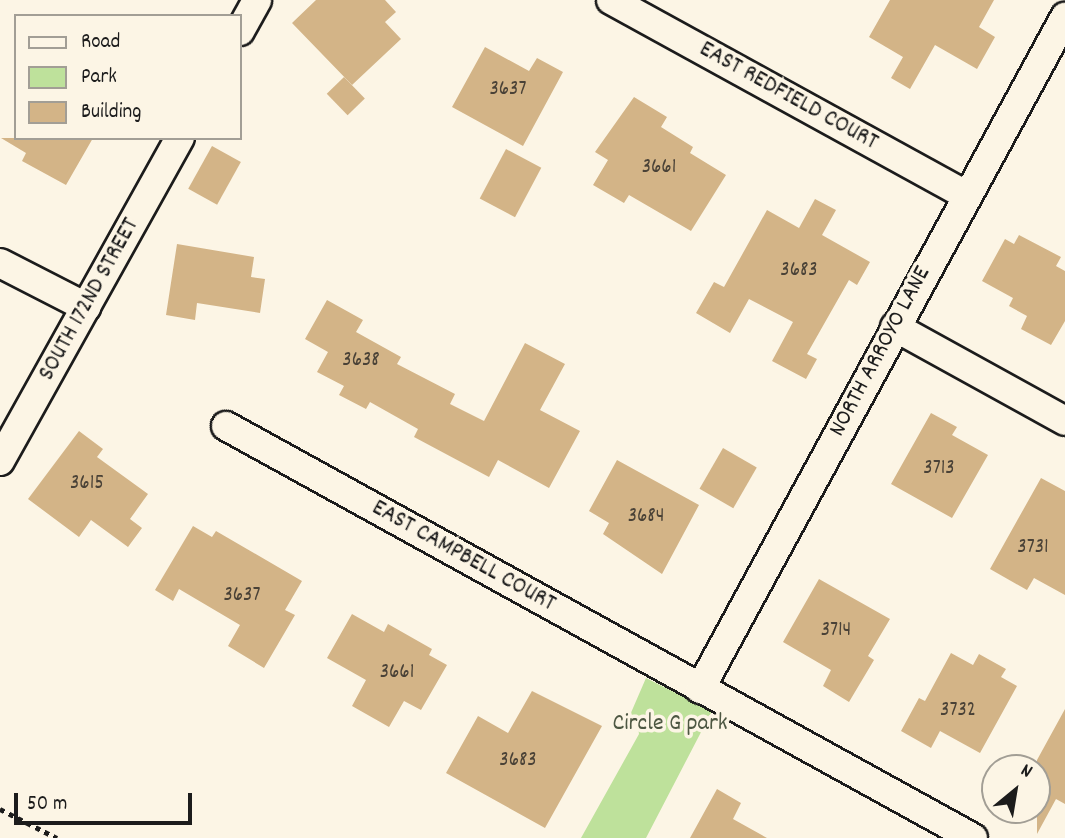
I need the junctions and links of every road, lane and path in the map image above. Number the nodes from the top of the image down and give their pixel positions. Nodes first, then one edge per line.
1 (257, 0) edge
2 (611, 0) edge
3 (1065, 16) edge
4 (242, 27) edge
5 (179, 140) edge
6 (966, 195) junction
7 (0, 263) edge
8 (86, 307) junction
9 (895, 327) junction
10 (1065, 421) edge
11 (226, 426) dead end
12 (0, 461) edge
13 (700, 689) junction
14 (0, 809) edge
15 (57, 838) edge
16 (973, 838) edge

1 - 4 street
2 - 6 street, EAST REDFIELD COURT
3 - 6 street, NORTH ARROYO LANE
5 - 8 street, SOUTH 172ND STREET
6 - 9 street, NORTH ARROYO LANE
7 - 8 street
8 - 12 street, SOUTH 172ND STREET
9 - 10 street
9 - 13 street, NORTH ARROYO LANE
11 - 13 street, EAST CAMPBELL COURT
13 - 16 street, EAST CAMPBELL COURT
14 - 15 path

